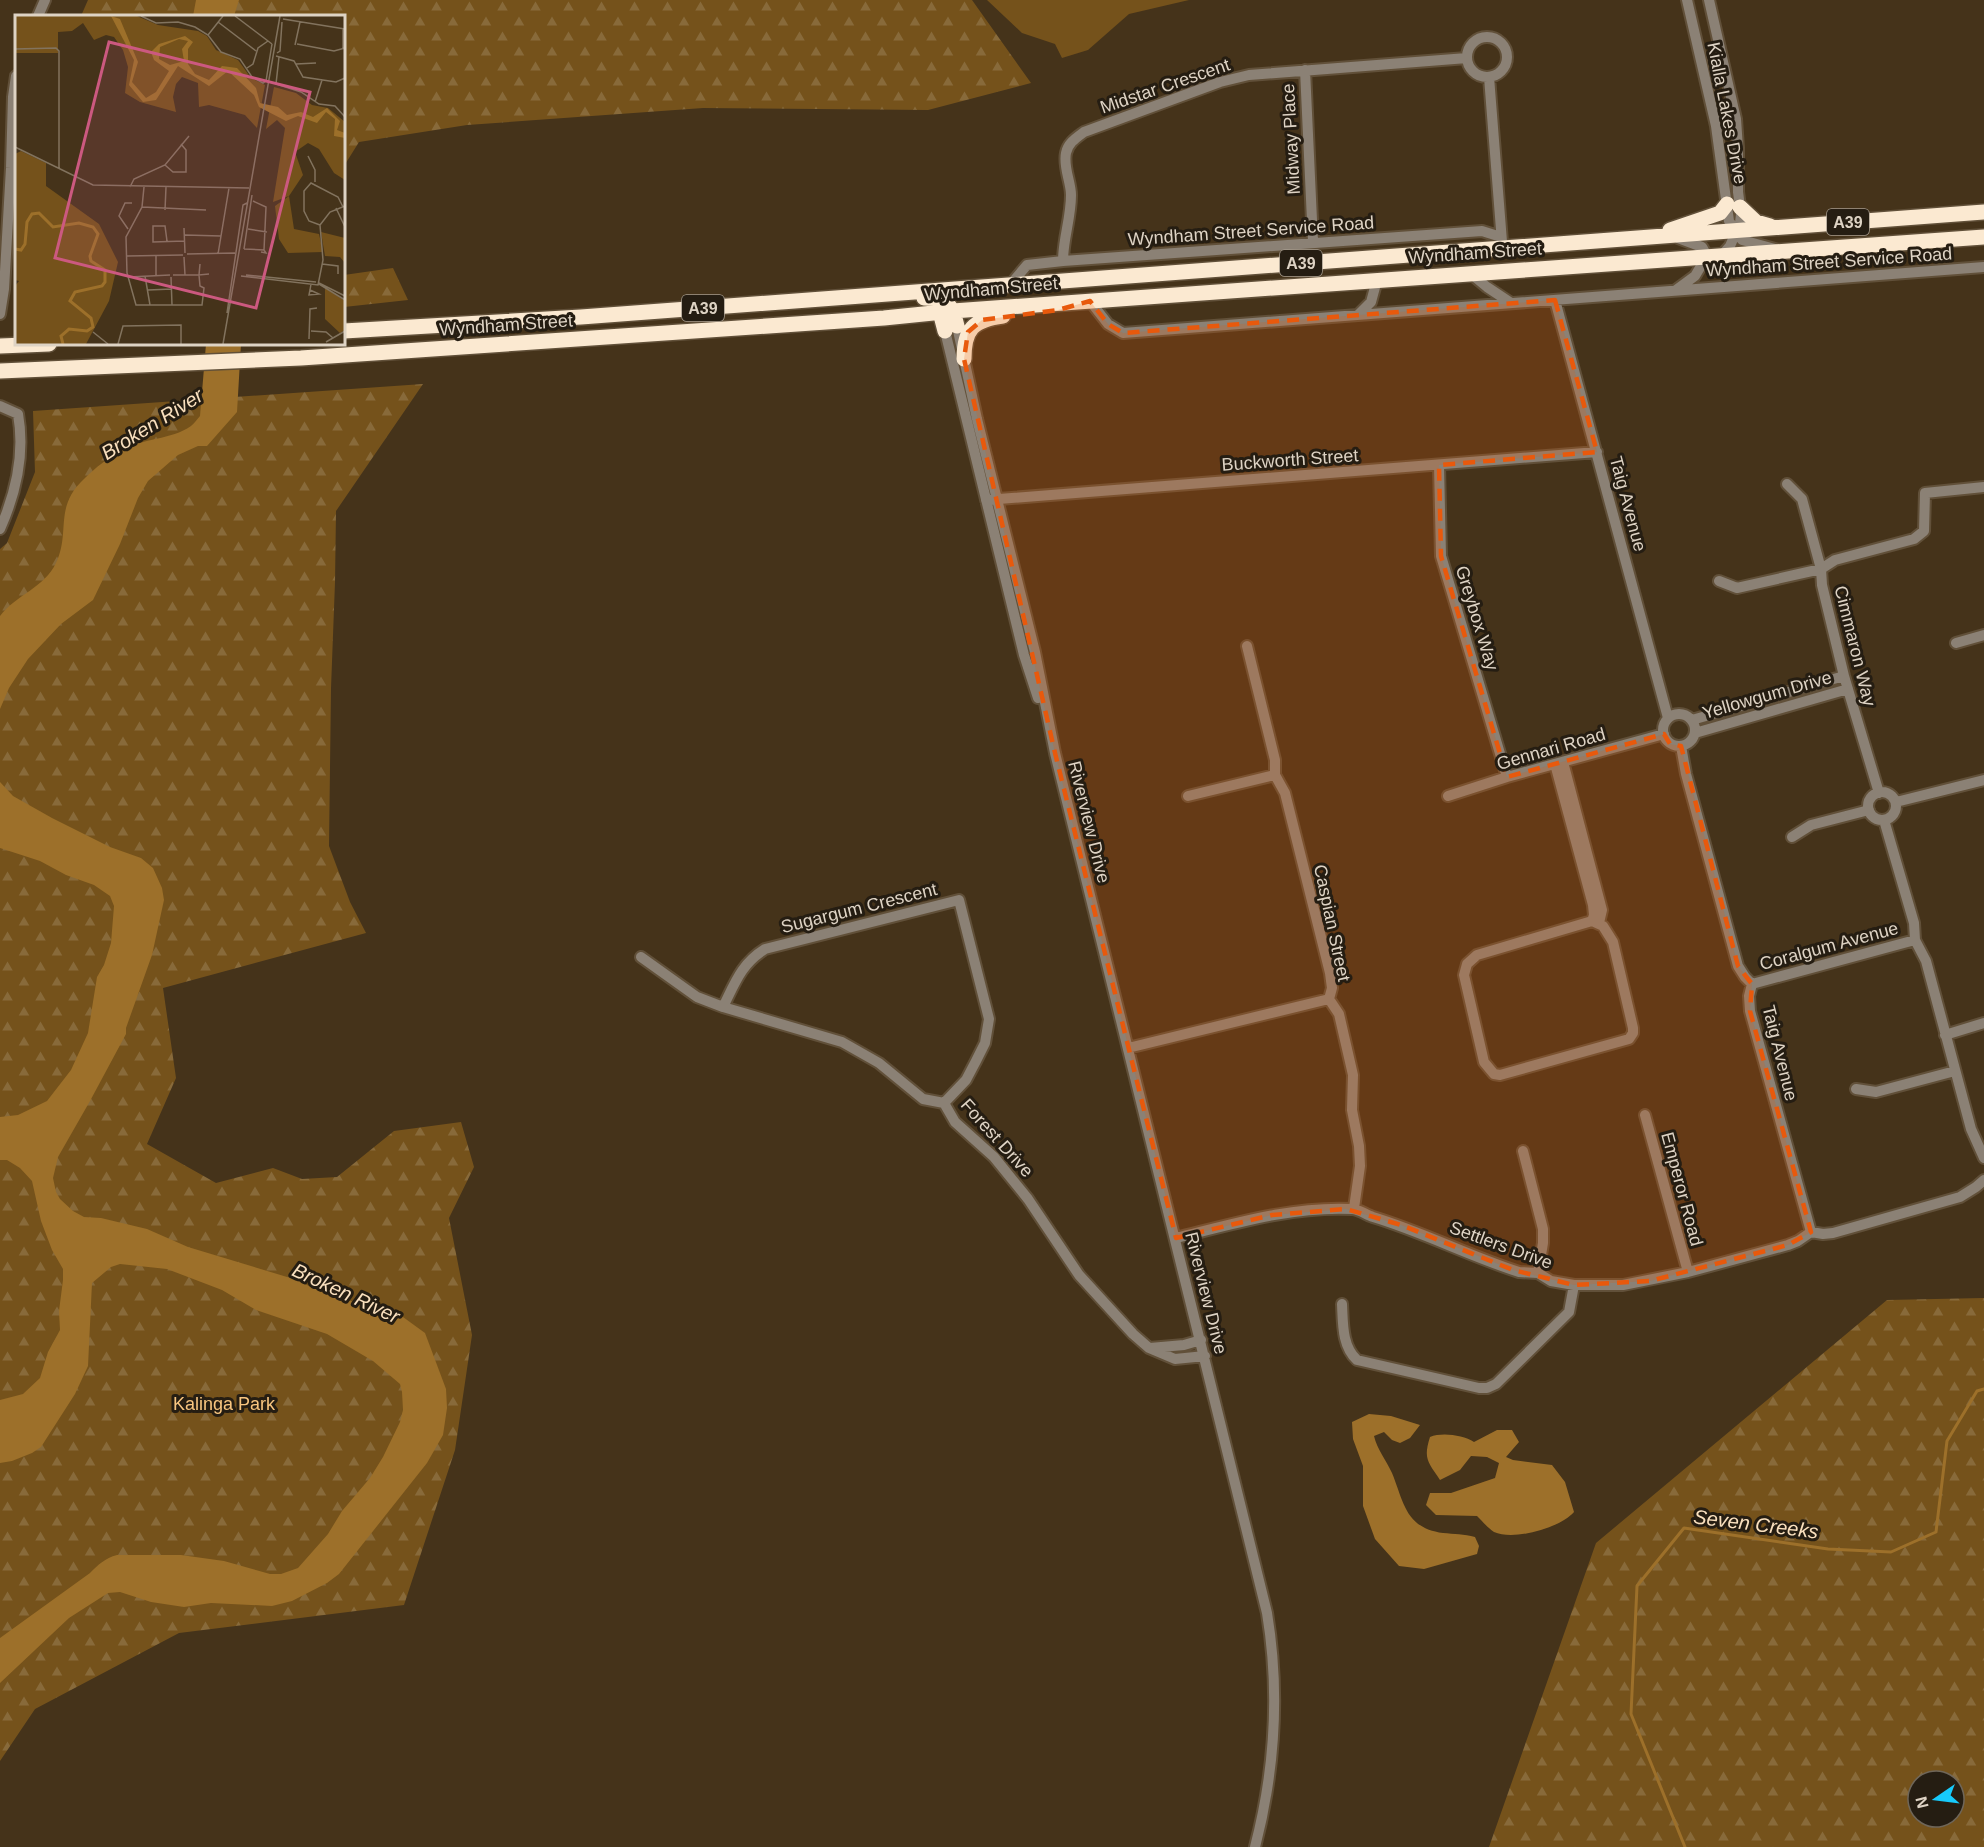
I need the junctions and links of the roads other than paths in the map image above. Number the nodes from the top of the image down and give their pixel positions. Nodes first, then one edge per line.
1 (45, 0) edge
2 (1709, 0) edge
3 (1688, 2) edge
4 (38, 15) edge
5 (1467, 58) junction
6 (1305, 70) junction
7 (1489, 77) junction
8 (15, 83) edge
9 (1737, 128) junction
10 (1718, 133) junction
11 (1733, 206) junction
12 (1984, 212) edge
13 (1808, 225) junction
14 (1776, 228) junction
15 (1736, 232) junction
16 (1669, 236) junction
17 (1650, 237) junction
18 (1984, 237) edge
19 (1313, 242) junction
20 (1502, 243) junction
21 (1833, 247) junction
22 (1784, 251) junction
23 (1389, 256) junction
24 (1714, 256) junction
25 (1369, 258) junction
26 (1063, 261) junction
27 (1984, 267) edge
28 (1470, 273) junction
29 (1398, 278) junction
30 (1377, 280) junction
31 (1011, 284) junction
32 (966, 287) junction
33 (1676, 290) junction
34 (1555, 300) junction
35 (1089, 301) junction
36 (780, 302) junction
37 (1511, 303) junction
38 (0, 314) edge
39 (1358, 315) junction
40 (948, 316) junction
41 (581, 317) junction
42 (451, 325) junction
43 (345, 331) edge
44 (610, 337) junction
45 (24, 345) edge
46 (0, 346) edge
47 (477, 346) junction
48 (964, 359) junction
49 (0, 371) edge
50 (0, 406) edge
51 (1597, 452) junction
52 (1439, 465) junction
53 (1787, 484) dead end
54 (1984, 487) edge
55 (992, 499) junction
56 (0, 529) edge
57 (1821, 569) junction
58 (1719, 581) dead end
59 (1984, 635) edge
60 (1956, 643) dead end
61 (1247, 646) dead end
62 (1844, 676) junction
63 (1848, 689) junction
64 (1668, 718) junction
65 (1692, 720) junction
66 (1695, 733) junction
67 (1664, 735) junction
68 (1681, 746) junction
69 (1559, 763) junction
70 (1275, 775) junction
71 (1507, 777) junction
72 (1984, 780) edge
73 (1879, 793) junction
74 (1188, 796) dead end
75 (1448, 796) dead end
76 (1896, 802) junction
77 (1869, 810) junction
78 (1884, 820) junction
79 (1792, 837) dead end
80 (1596, 922) junction
81 (1915, 940) junction
82 (641, 957) dead end
83 (1752, 984) junction
84 (1329, 999) junction
85 (723, 1007) junction
86 (1984, 1023) edge
87 (1945, 1035) junction
88 (1128, 1048) junction
89 (1955, 1071) junction
90 (1856, 1089) dead end
91 (944, 1103) junction
92 (1644, 1115) dead end
93 (1523, 1151) dead end
94 (1984, 1158) edge
95 (1984, 1180) edge
96 (1354, 1209) junction
97 (1811, 1232) junction
98 (1176, 1238) junction
99 (1688, 1272) junction
100 (1538, 1273) junction
101 (1574, 1285) junction
102 (1342, 1304) dead end
103 (1201, 1340) junction
104 (1149, 1348) junction
105 (1205, 1356) junction
106 (1255, 1847) edge

1 - 4 street
2 - 9 street, Kialla Lakes Drive
3 - 10 street, Kialla Lakes Drive
5 - 6 street, Midstar Crescent
5 - 7 street
5 - 7 street
6 - 19 street, Midway Place
6 - 26 street, Midstar Crescent
7 - 20 street
8 - 38 street
9 - 10 street
9 - 11 street, Kialla Lakes Drive
10 - 11 street, Kialla Lakes Drive
11 - 14 highway
11 - 15 street, Kialla Lakes Drive
11 - 17 highway
12 - 13 highway, Wyndham Street / A39
13 - 14 highway, Wyndham Street / A39
13 - 21 highway
14 - 15 highway, Wyndham Street / A39
15 - 16 highway, Wyndham Street / A39
15 - 22 street
15 - 24 street
16 - 17 highway, Wyndham Street / A39
16 - 24 street, Wyndham Street Service Road
17 - 20 highway, Wyndham Street / A39
18 - 21 highway, Wyndham Street / A39
19 - 20 street, Wyndham Street Service Road
19 - 26 street, Wyndham Street Service Road
20 - 23 highway, Wyndham Street / A39
21 - 22 highway, Wyndham Street / A39
22 - 24 highway, Wyndham Street / A39
23 - 25 highway, Wyndham Street / A39
23 - 29 highway
24 - 28 highway, Wyndham Street / A39
24 - 33 street, Wyndham Street Service Road
25 - 30 highway
25 - 31 highway, Wyndham Street / A39
26 - 31 street, Wyndham Street Service Road
27 - 33 street, Wyndham Street Service Road
28 - 29 highway, Wyndham Street / A39
28 - 37 street
29 - 30 highway, Wyndham Street / A39
30 - 35 highway, Wyndham Street / A39
30 - 39 street
31 - 32 highway, Wyndham Street / A39
32 - 36 highway, Wyndham Street / A39
32 - 40 highway
33 - 34 street, Wyndham Street Service Road
34 - 37 street, Wyndham Street Service Road
34 - 51 street, Taig Avenue
35 - 39 street, Wyndham Street Service Road
35 - 40 highway, Wyndham Street / A39
35 - 48 highway
36 - 40 highway
36 - 41 highway, Wyndham Street / A39
37 - 39 street, Wyndham Street Service Road
40 - 44 highway, Wyndham Street / A39
40 - 48 street, Riverview Drive
40 - 55 street, Riverview Drive
41 - 42 highway, Wyndham Street / A39
41 - 44 highway
42 - 43 highway, Wyndham Street / A39
42 - 47 highway
44 - 47 highway, Wyndham Street / A39
45 - 46 highway
47 - 49 highway, Wyndham Street / A39
48 - 55 street, Riverview Drive
50 - 56 street
51 - 52 street, Buckworth Street
51 - 64 street, Taig Avenue
52 - 55 street, Buckworth Street
52 - 71 street, Greybox Way
53 - 57 street
54 - 57 street, Cimmaron Way
55 - 88 street, Riverview Drive
57 - 58 street
57 - 62 street, Cimmaron Way
59 - 60 street
61 - 70 street, Caspian Street
62 - 63 street, Cimmaron Way
62 - 65 street, Yellowgum Drive
63 - 66 street, Yellowgum Drive
63 - 73 street, Cimmaron Way
64 - 65 street
64 - 67 street
65 - 66 street
66 - 68 street
67 - 68 street
67 - 69 street, Gennari Road
68 - 83 street, Taig Avenue
69 - 71 street, Gennari Road
69 - 80 street
70 - 74 street
70 - 84 street, Caspian Street
71 - 75 street, Gennari Road
72 - 76 street
73 - 76 street
73 - 77 street
76 - 78 street
77 - 78 street
77 - 79 street
78 - 81 street
80 - 80 street
81 - 83 street, Coralgum Avenue
81 - 87 street
82 - 85 street, Forest Drive
83 - 97 street, Taig Avenue
84 - 88 street
84 - 96 street, Caspian Street
85 - 91 street, Forest Drive
85 - 91 street, Sugargum Crescent
86 - 87 street
87 - 89 street
88 - 98 street, Riverview Drive
89 - 90 street
89 - 94 street
91 - 104 street, Forest Drive
92 - 99 street, Emperor Road
93 - 100 street
95 - 97 street, Settlers Drive
96 - 98 street, Settlers Drive
96 - 100 street, Settlers Drive
97 - 99 street, Settlers Drive
98 - 103 street, Riverview Drive
99 - 101 street, Settlers Drive
100 - 101 street, Settlers Drive
101 - 102 street
103 - 104 street
103 - 105 street, Riverview Drive
104 - 105 street, Forest Drive
105 - 106 street, Riverview Drive

